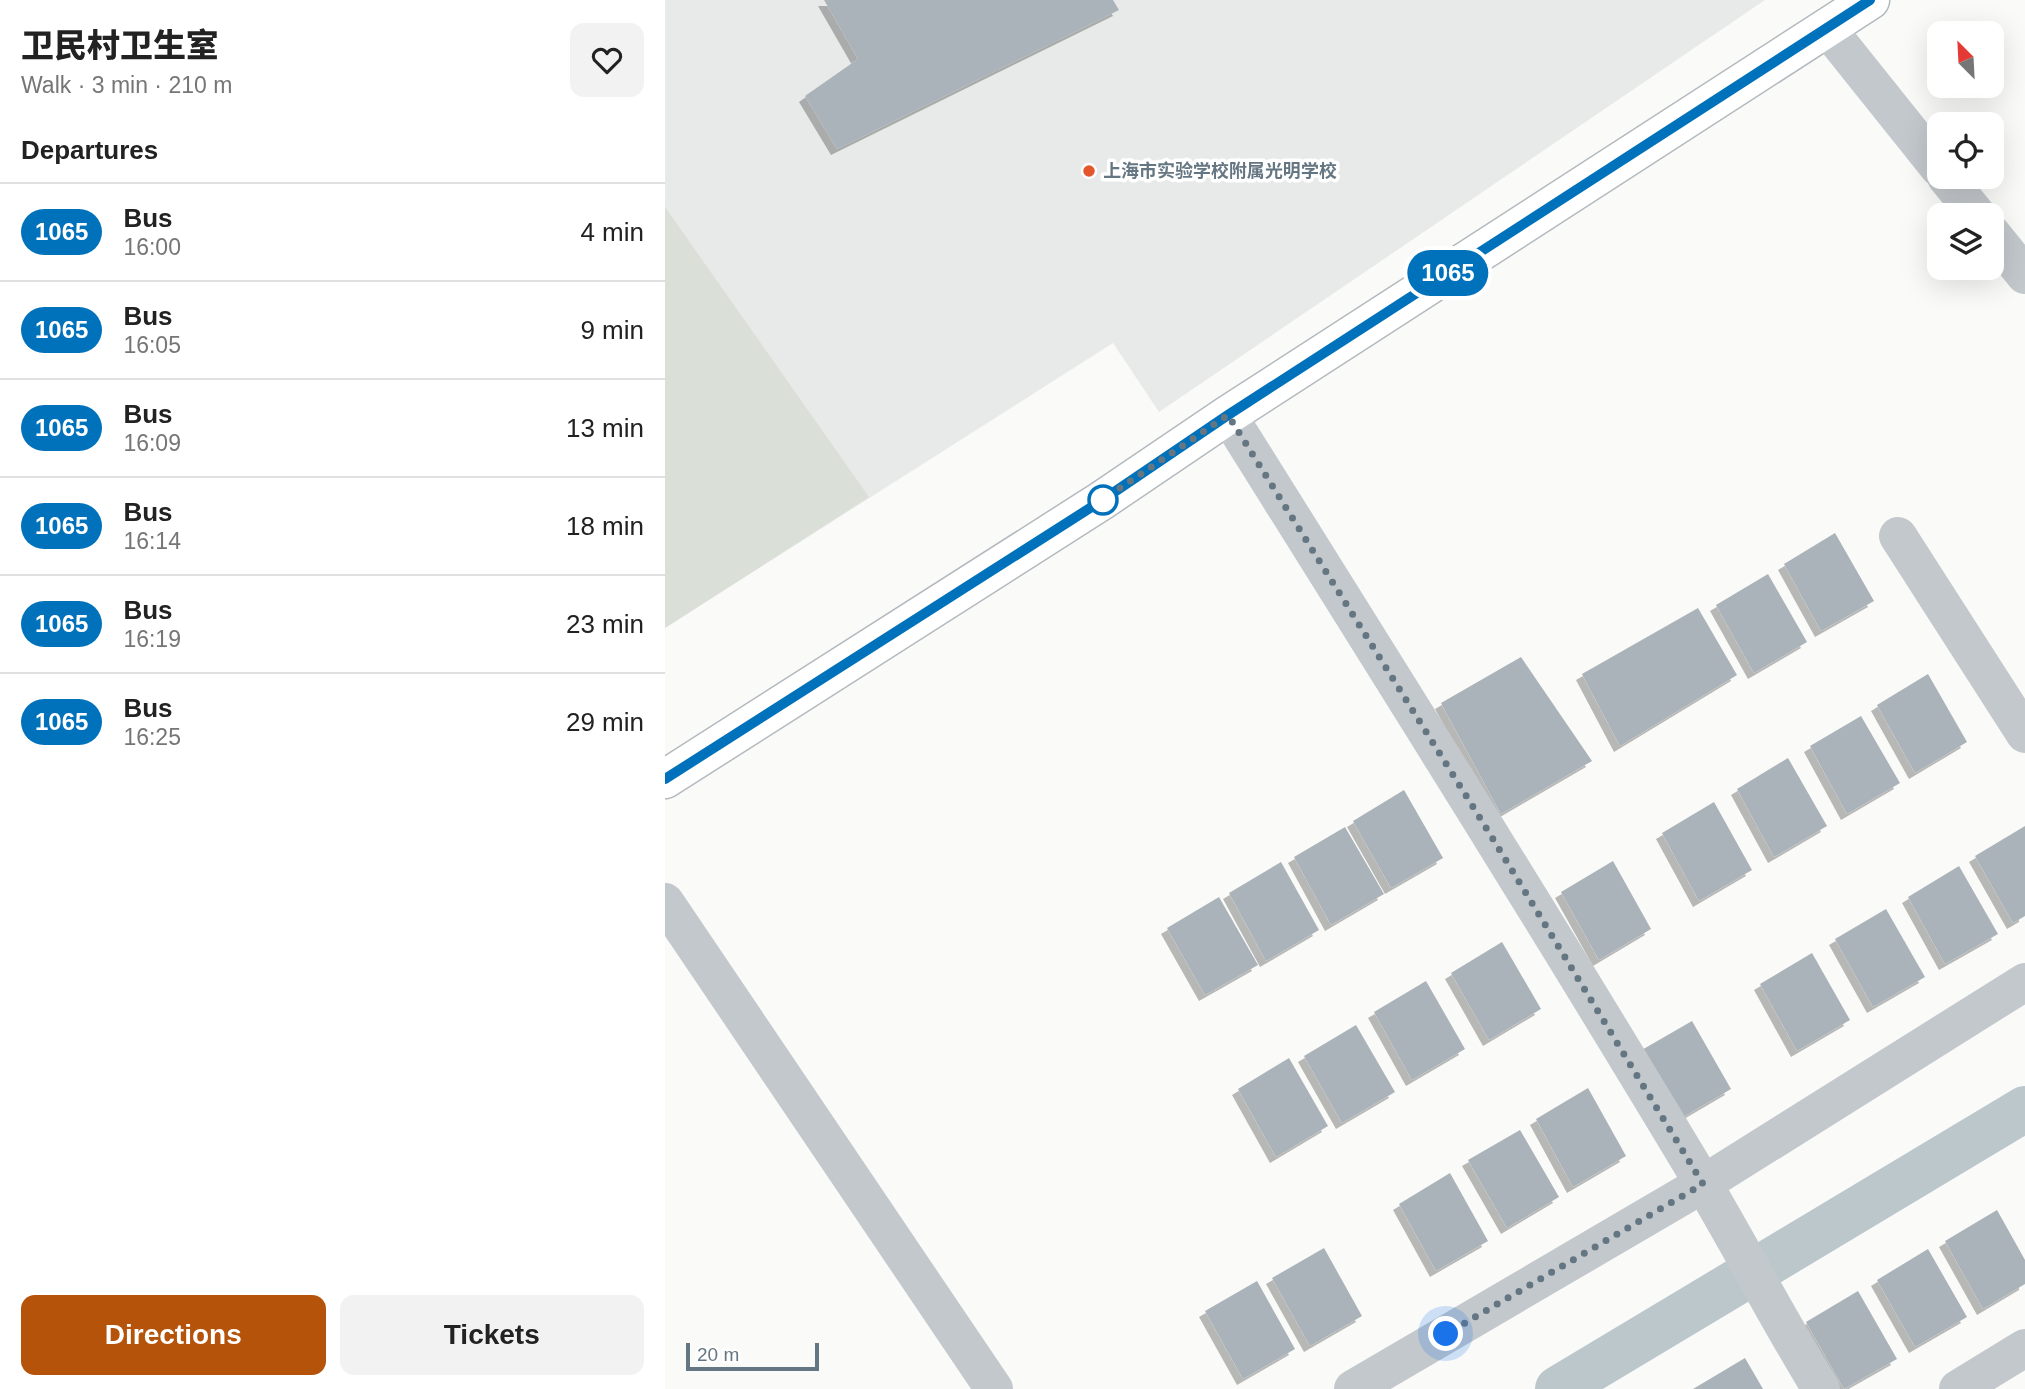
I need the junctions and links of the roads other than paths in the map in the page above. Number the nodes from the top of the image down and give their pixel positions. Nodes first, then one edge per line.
1 (1870, 0) edge
2 (1827, 28) junction
3 (1927, 153) edge
4 (1956, 189) edge
5 (1967, 203) edge
6 (2004, 249) edge
7 (2025, 275) edge
8 (1228, 415) junction
9 (1898, 536) dead end
10 (2025, 734) edge
11 (665, 779) edge
12 (665, 902) edge
13 (2025, 982) edge
14 (1709, 1194) junction
15 (2025, 1348) edge
16 (994, 1389) edge
17 (1353, 1389) edge
18 (1821, 1389) edge
19 (1958, 1389) edge

1 - 2 street
2 - 3 street
2 - 8 street
4 - 5 street
6 - 7 street
8 - 11 street
8 - 14 street
9 - 10 street
12 - 16 street
13 - 14 street
14 - 17 street
14 - 18 street
15 - 19 street

